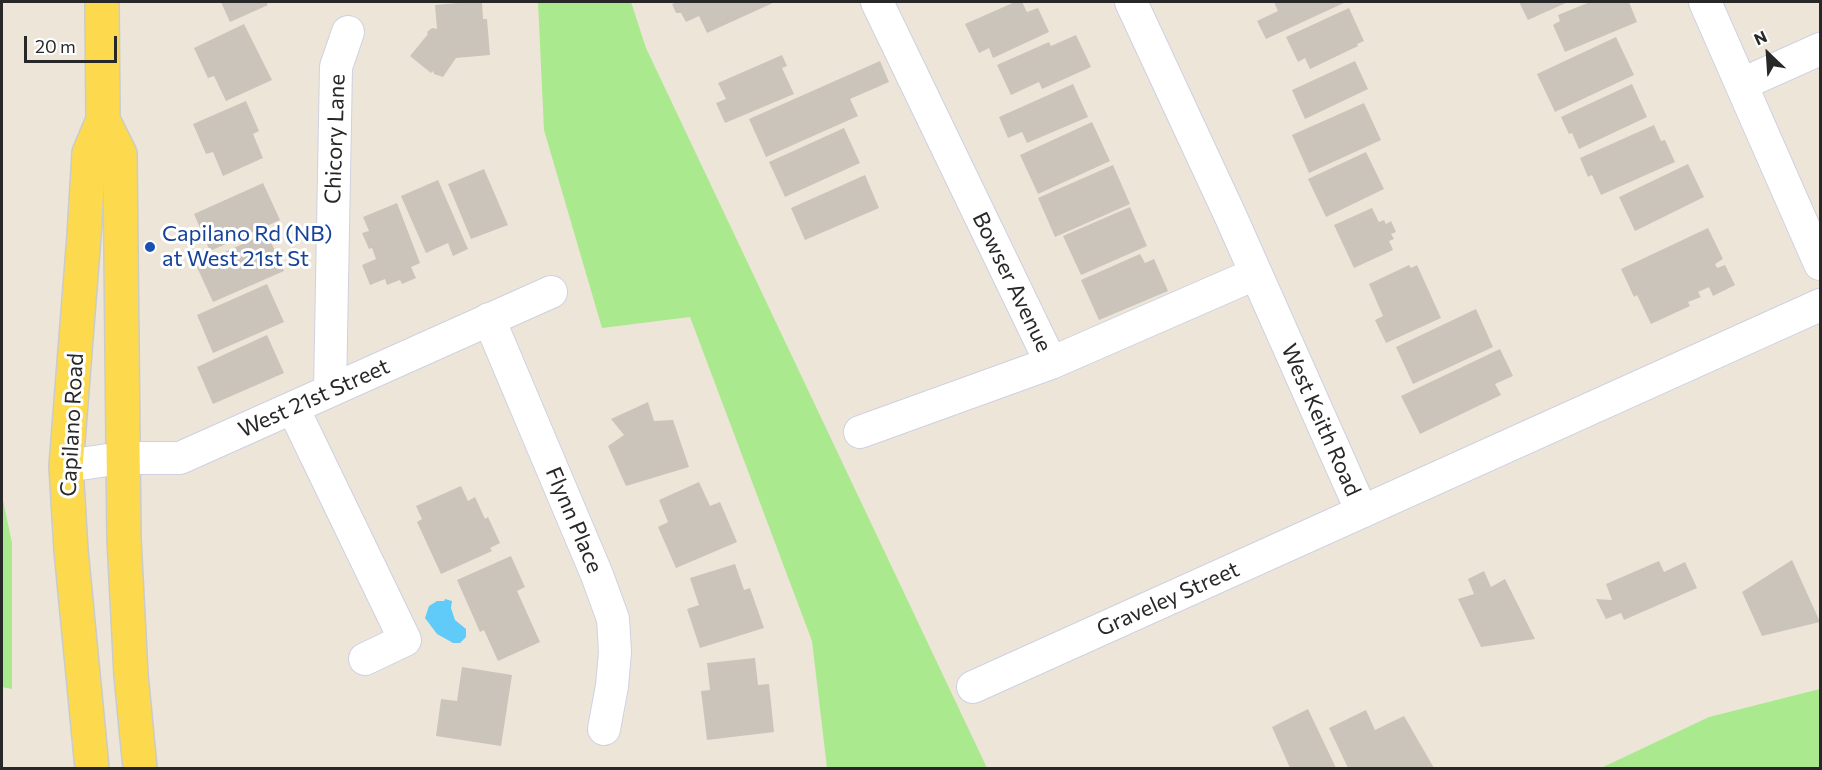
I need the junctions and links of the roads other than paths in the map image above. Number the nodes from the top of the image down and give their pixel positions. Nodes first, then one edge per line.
1 (102, 2) edge
2 (877, 2) edge
3 (1131, 2) edge
4 (1705, 2) edge
5 (348, 32) dead end
6 (1821, 49) edge
7 (1742, 84) junction
8 (103, 120) junction
9 (1821, 264) edge
10 (1255, 274) junction
11 (551, 291) dead end
12 (1821, 305) edge
13 (489, 319) junction
14 (1051, 363) junction
15 (330, 391) junction
16 (293, 408) junction
17 (860, 432) dead end
18 (122, 458) junction
19 (66, 465) junction
20 (1362, 512) junction
21 (366, 659) dead end
22 (973, 687) dead end
23 (604, 729) dead end
24 (92, 768) edge
25 (140, 768) edge

1 - 8 main road, Capilano Road
2 - 14 street, Bowser Avenue
3 - 10 street, West Keith Road
4 - 7 street
5 - 15 street, Chicory Lane
6 - 7 street
7 - 9 street
8 - 18 main road, Capilano Road
8 - 19 main road, Capilano Road
10 - 14 street, Bowser Avenue
10 - 20 street, West Keith Road
11 - 13 street, West 21st Street
12 - 20 street, West Keith Road
13 - 15 street, West 21st Street
13 - 23 street, Flynn Place
14 - 17 street
15 - 16 street, West 21st Street
16 - 18 street, West 21st Street
16 - 21 street
18 - 19 street, West 21st Street
18 - 25 main road, Capilano Road
19 - 24 main road, Capilano Road
20 - 22 street, Graveley Street

